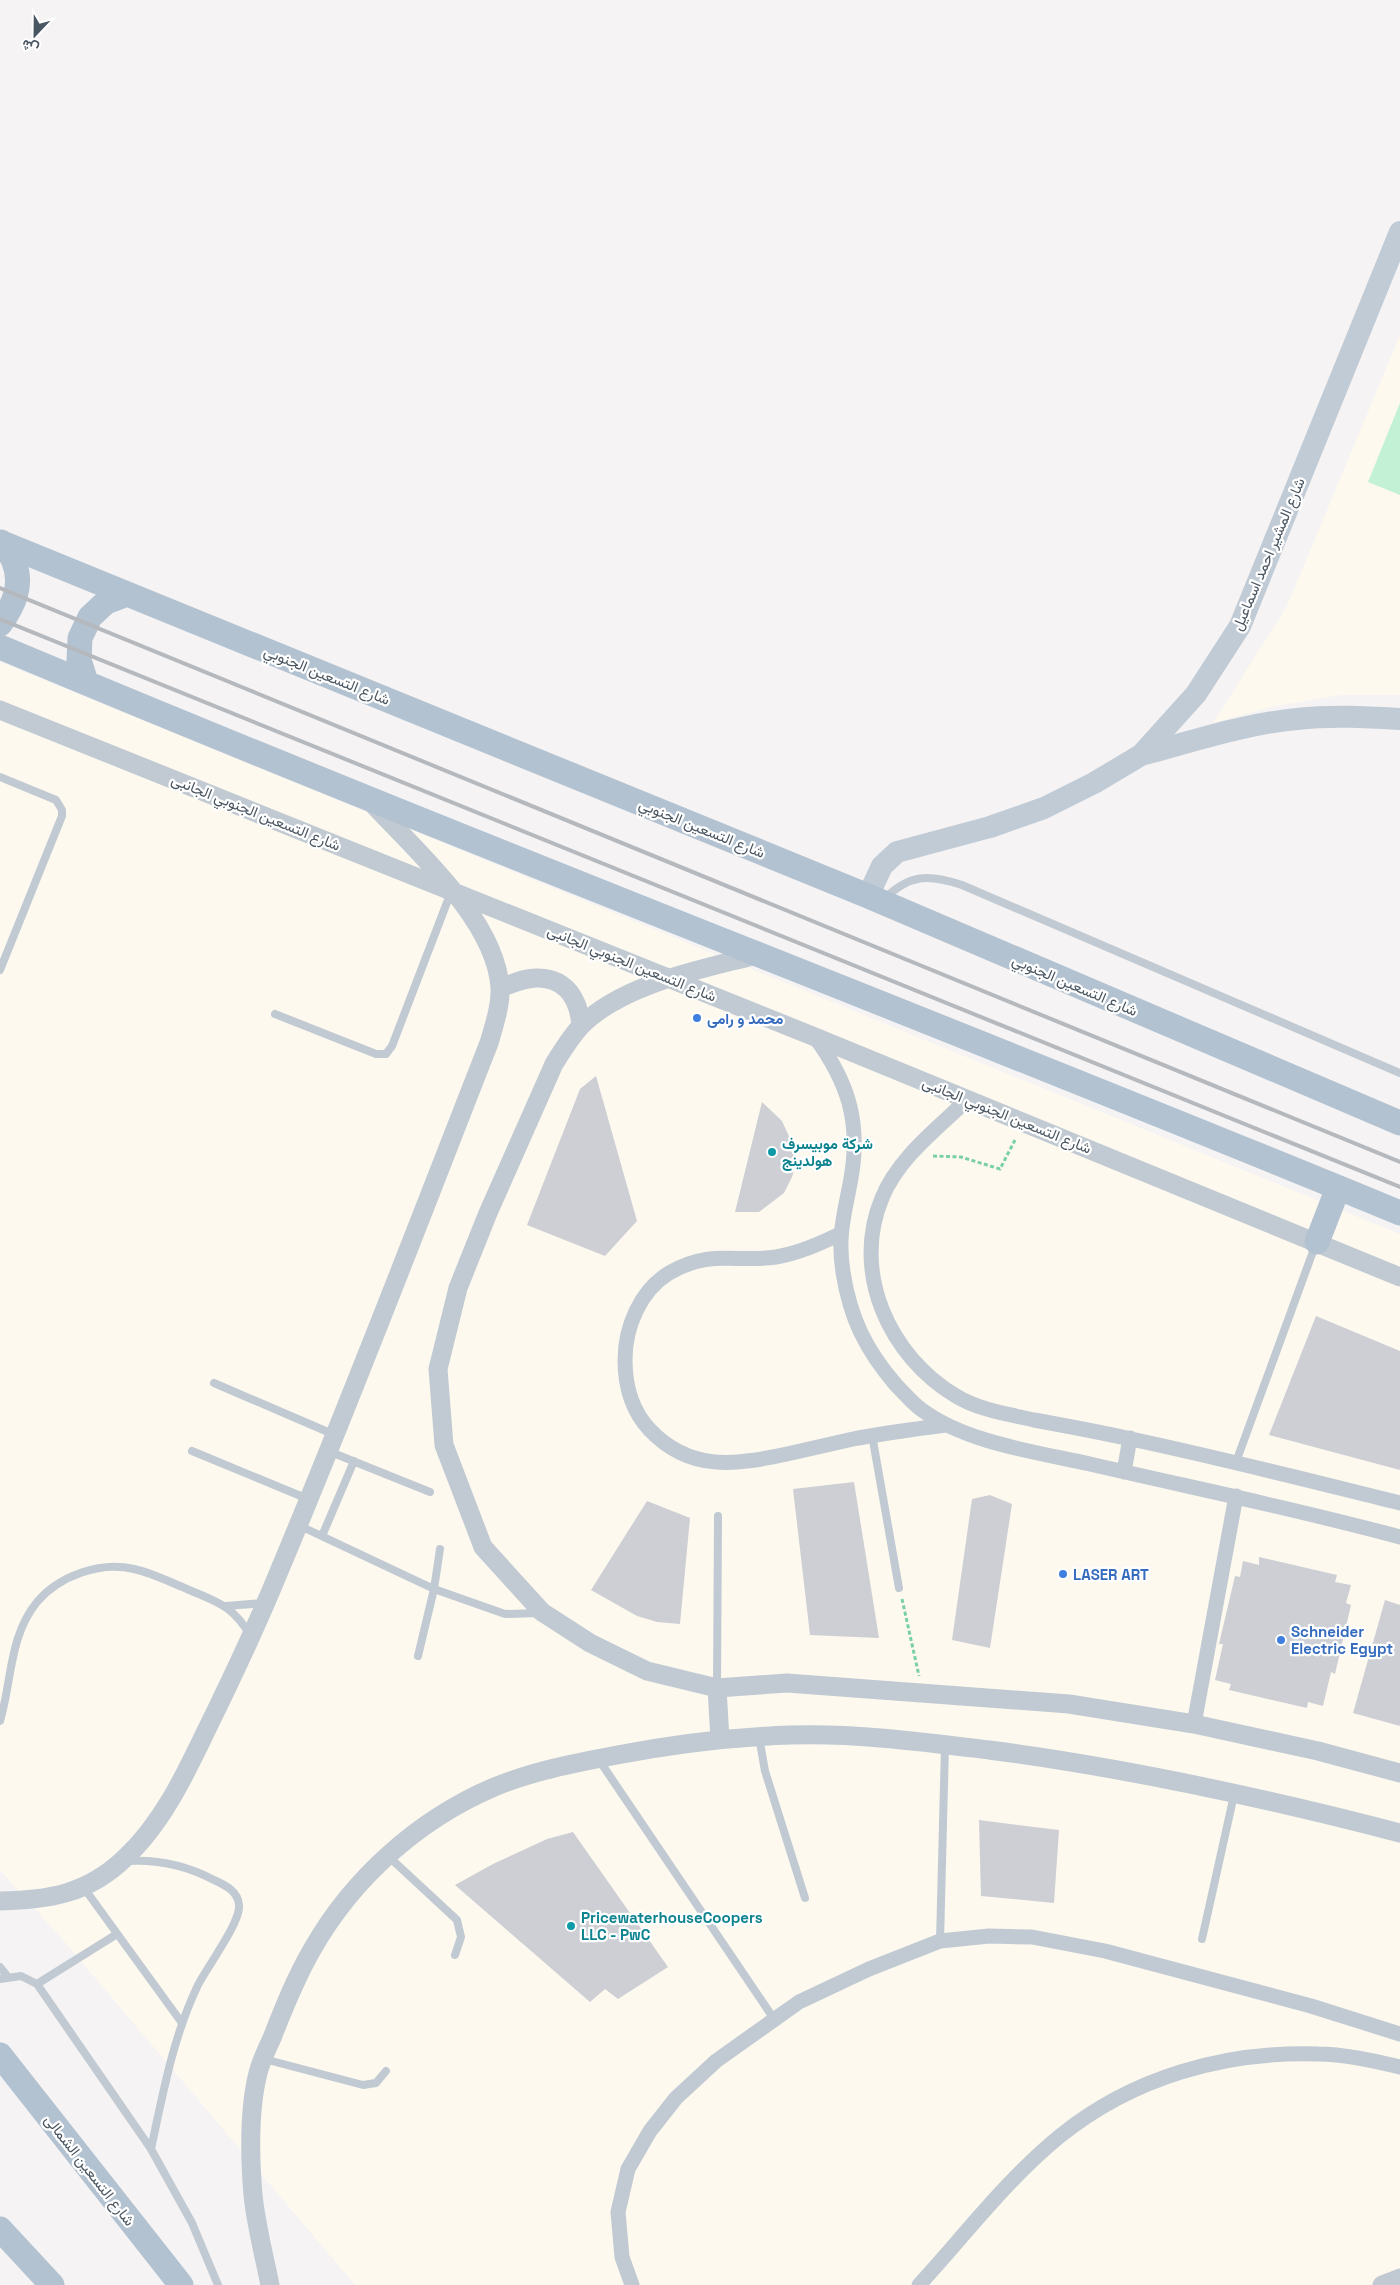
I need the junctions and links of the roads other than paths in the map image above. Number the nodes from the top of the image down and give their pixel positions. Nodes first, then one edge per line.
1 (1400, 232) edge
2 (1, 542) edge
3 (127, 594) junction
4 (0, 624) edge
5 (0, 646) edge
6 (86, 682) junction
7 (1196, 694) junction
8 (0, 710) edge
9 (1400, 719) edge
10 (1208, 736) junction
11 (1142, 754) junction
12 (0, 777) edge
13 (370, 801) junction
14 (452, 890) junction
15 (875, 899) junction
16 (760, 954) junction
17 (0, 970) edge
18 (669, 978) junction
19 (500, 988) junction
20 (275, 1014) dead end
21 (582, 1026) junction
22 (815, 1037) junction
23 (1400, 1073) edge
24 (968, 1100) junction
25 (1400, 1123) edge
26 (1338, 1188) junction
27 (1400, 1213) edge
28 (840, 1234) junction
29 (1316, 1242) junction
30 (1400, 1277) edge
31 (214, 1384) dead end
32 (946, 1425) junction
33 (872, 1435) junction
34 (1130, 1438) junction
35 (332, 1443) junction
36 (192, 1452) dead end
37 (354, 1461) junction
38 (1236, 1462) junction
39 (1124, 1472) junction
40 (430, 1492) dead end
41 (1236, 1496) junction
42 (309, 1499) junction
43 (1400, 1503) edge
44 (718, 1516) dead end
45 (298, 1525) junction
46 (322, 1536) junction
47 (1400, 1536) edge
48 (440, 1549) dead end
49 (899, 1588) road end
50 (434, 1589) junction
51 (266, 1602) junction
52 (226, 1606) junction
53 (542, 1612) junction
54 (252, 1639) junction
55 (418, 1656) dead end
56 (716, 1688) junction
57 (0, 1721) edge
58 (1194, 1724) junction
59 (759, 1737) junction
60 (720, 1739) junction
61 (945, 1744) junction
62 (598, 1758) junction
63 (1400, 1773) edge
64 (1234, 1794) junction
65 (1400, 1833) edge
66 (388, 1856) junction
67 (122, 1861) junction
68 (84, 1888) junction
69 (805, 1898) dead end
70 (0, 1901) edge
71 (117, 1934) junction
72 (1202, 1939) dead end
73 (940, 1941) junction
74 (455, 1955) dead end
75 (0, 1967) edge
76 (4, 1978) edge
77 (37, 1984) junction
78 (774, 2019) junction
79 (182, 2023) junction
80 (1400, 2034) edge
81 (0, 2055) edge
82 (264, 2059) junction
83 (1400, 2067) edge
84 (386, 2071) dead end
85 (150, 2149) junction
86 (0, 2229) edge
87 (1400, 2278) edge
88 (924, 2283) edge
89 (52, 2285) edge
90 (181, 2285) edge
91 (218, 2285) edge
92 (270, 2285) edge
93 (632, 2285) edge
94 (1382, 2285) edge

1 - 7 main road, شارع المشير احمد اسماعيل
2 - 3 main road, شارع التسعين الجنوبي
2 - 4 main road
3 - 6 main road
3 - 15 main road, شارع التسعين الجنوبي
5 - 6 main road
6 - 13 main road
7 - 10 main road
7 - 11 main road, شارع المشير احمد اسماعيل
8 - 14 street, شارع التسعين الجنوبي الجانبى
9 - 10 main road
10 - 11 main road
11 - 15 main road, شارع المشير احمد اسماعيل
12 - 17 lane
13 - 14 street
13 - 16 main road
14 - 18 street, شارع التسعين الجنوبي الجانبى
14 - 19 street
14 - 20 lane
15 - 23 lane
15 - 25 main road, شارع التسعين الجنوبي
16 - 18 street
16 - 26 main road
18 - 21 street
18 - 22 street, شارع التسعين الجنوبي الجانبى
19 - 21 street
19 - 35 street
21 - 53 street
22 - 24 street, شارع التسعين الجنوبي الجانبى
22 - 28 street
24 - 29 street, شارع التسعين الجنوبي الجانبى
24 - 34 street
26 - 27 main road
26 - 29 main road
28 - 32 street
28 - 33 street
29 - 30 street, شارع التسعين الجنوبي الجانبى
29 - 38 lane
31 - 35 lane
32 - 33 street
32 - 39 street
33 - 49 lane
34 - 38 street
34 - 39 street
35 - 37 lane
35 - 42 street
36 - 42 lane
37 - 40 lane
37 - 46 lane
38 - 43 street
39 - 41 street
41 - 47 street
41 - 58 street
42 - 45 street
44 - 56 lane
45 - 46 lane
45 - 51 street
46 - 50 lane
48 - 50 lane
50 - 53 lane
50 - 55 lane
51 - 52 lane
51 - 54 street
52 - 54 lane
52 - 57 lane
53 - 56 street
54 - 67 street
56 - 58 street
56 - 60 street
58 - 63 street
59 - 60 street
59 - 61 street
59 - 69 lane
60 - 62 street
61 - 64 street
61 - 73 lane
62 - 66 street
62 - 78 lane
64 - 65 street
64 - 72 lane
66 - 74 lane
66 - 82 street
67 - 68 street
67 - 79 lane
68 - 70 street
68 - 71 lane
71 - 77 lane
71 - 79 lane
73 - 78 street
73 - 80 street
75 - 76 lane
76 - 77 lane
77 - 85 lane
78 - 93 street
79 - 85 lane
81 - 90 main road, شارع التسعين الشمالى
82 - 84 lane
82 - 92 street
83 - 88 street
85 - 91 lane
86 - 89 main road
87 - 94 street

